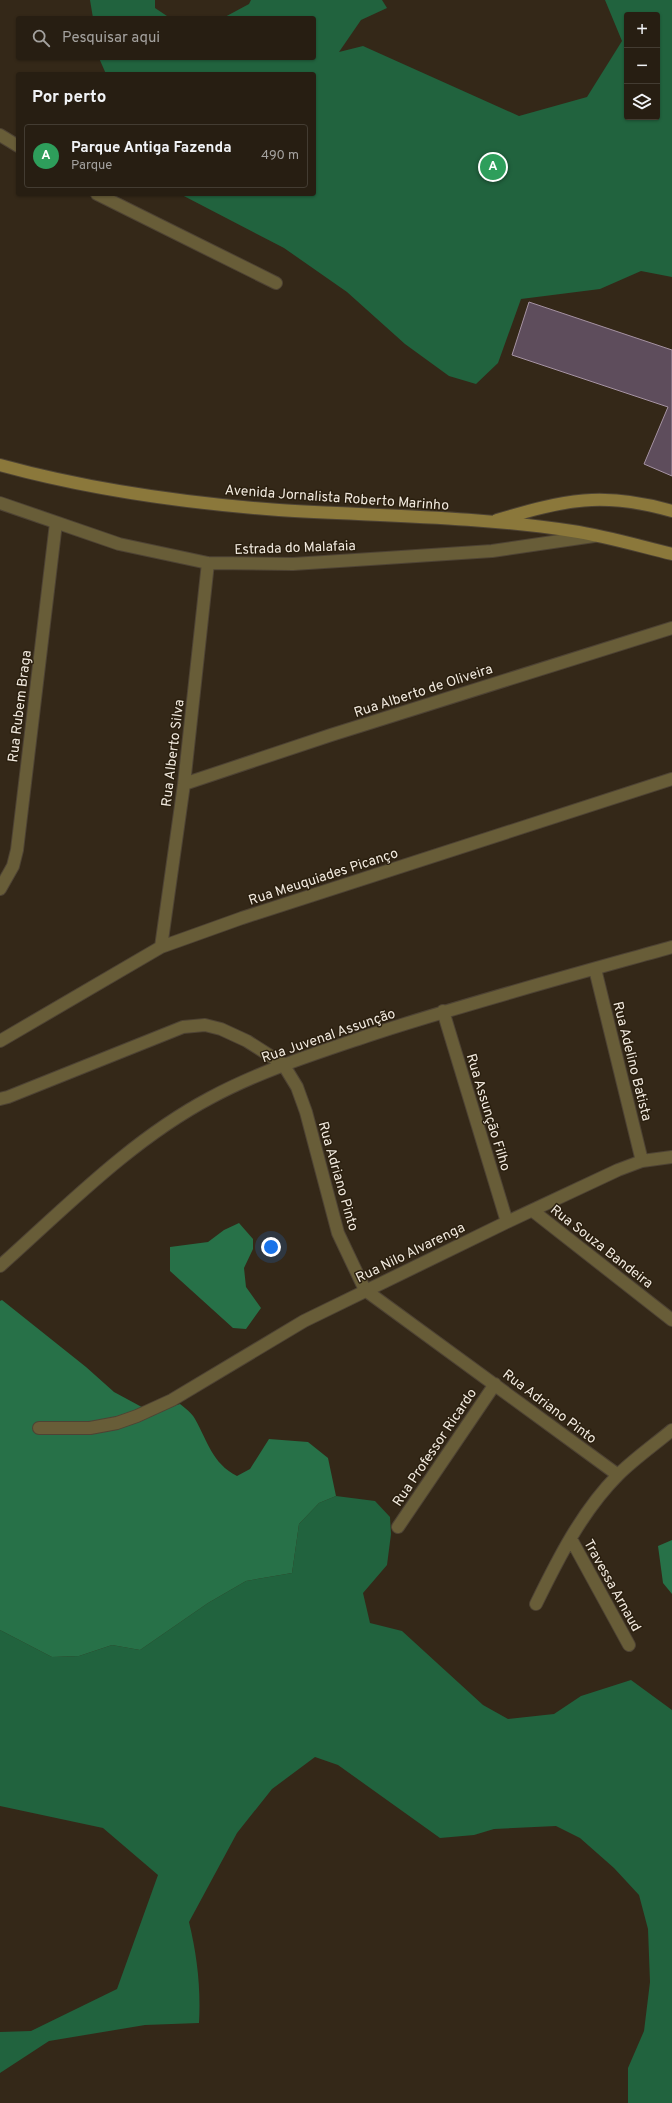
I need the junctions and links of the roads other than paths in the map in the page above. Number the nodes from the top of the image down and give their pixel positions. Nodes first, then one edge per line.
1 (0, 135) edge
2 (16, 145) edge
3 (102, 196) edge
4 (276, 283) dead end
5 (0, 464) edge
6 (0, 503) edge
7 (672, 511) edge
8 (490, 522) junction
9 (56, 523) junction
10 (599, 536) junction
11 (672, 554) edge
12 (208, 563) junction
13 (672, 628) edge
14 (672, 779) edge
15 (184, 784) junction
16 (0, 889) edge
17 (161, 947) junction
18 (672, 947) edge
19 (595, 969) junction
20 (443, 1011) junction
21 (0, 1041) edge
22 (283, 1064) junction
23 (0, 1099) edge
24 (672, 1156) edge
25 (642, 1161) junction
26 (533, 1211) junction
27 (507, 1222) junction
28 (0, 1266) edge
29 (365, 1290) junction
30 (672, 1320) edge
31 (495, 1384) junction
32 (39, 1428) dead end
33 (672, 1430) edge
34 (618, 1475) junction
35 (398, 1527) dead end
36 (571, 1539) junction
37 (536, 1604) dead end
38 (629, 1645) dead end

1 - 2 street
3 - 4 street
5 - 8 main road, Avenida Jornalista Roberto Marinho
6 - 9 street, Estrada do Malafaia
7 - 8 main road
8 - 10 main road, Avenida Jornalista Roberto Marinho
9 - 12 street, Estrada do Malafaia
9 - 16 street, Rua Rubem Braga
10 - 11 main road, Avenida Jornalista Roberto Marinho
10 - 12 street, Estrada do Malafaia
12 - 15 street, Rua Alberto Silva
13 - 15 street, Rua Alberto de Oliveira
14 - 17 street, Rua Meuquiades Picanço
15 - 17 street, Rua Alberto Silva
17 - 21 street, Rua Meuquiades Picanço
18 - 19 street, Rua Juvenal Assunção
19 - 20 street, Rua Juvenal Assunção
19 - 25 street, Rua Adelino Batista
20 - 22 street, Rua Juvenal Assunção
20 - 27 street, Rua Assunção Filho
22 - 23 street, Rua Adriano Pinto
22 - 28 street, Rua Juvenal Assunção
22 - 29 street, Rua Adriano Pinto
24 - 25 street, Rua Nilo Alvarenga
25 - 26 street, Rua Nilo Alvarenga
26 - 27 street, Rua Nilo Alvarenga
26 - 30 street, Rua Souza Bandeira
27 - 29 street, Rua Nilo Alvarenga
29 - 31 street, Rua Adriano Pinto
29 - 32 street, Rua Nilo Alvarenga
31 - 34 street, Rua Adriano Pinto
31 - 35 street, Rua Professor Ricardo
33 - 34 street
34 - 36 street
36 - 37 street
36 - 38 street, Travessa Arnaud

